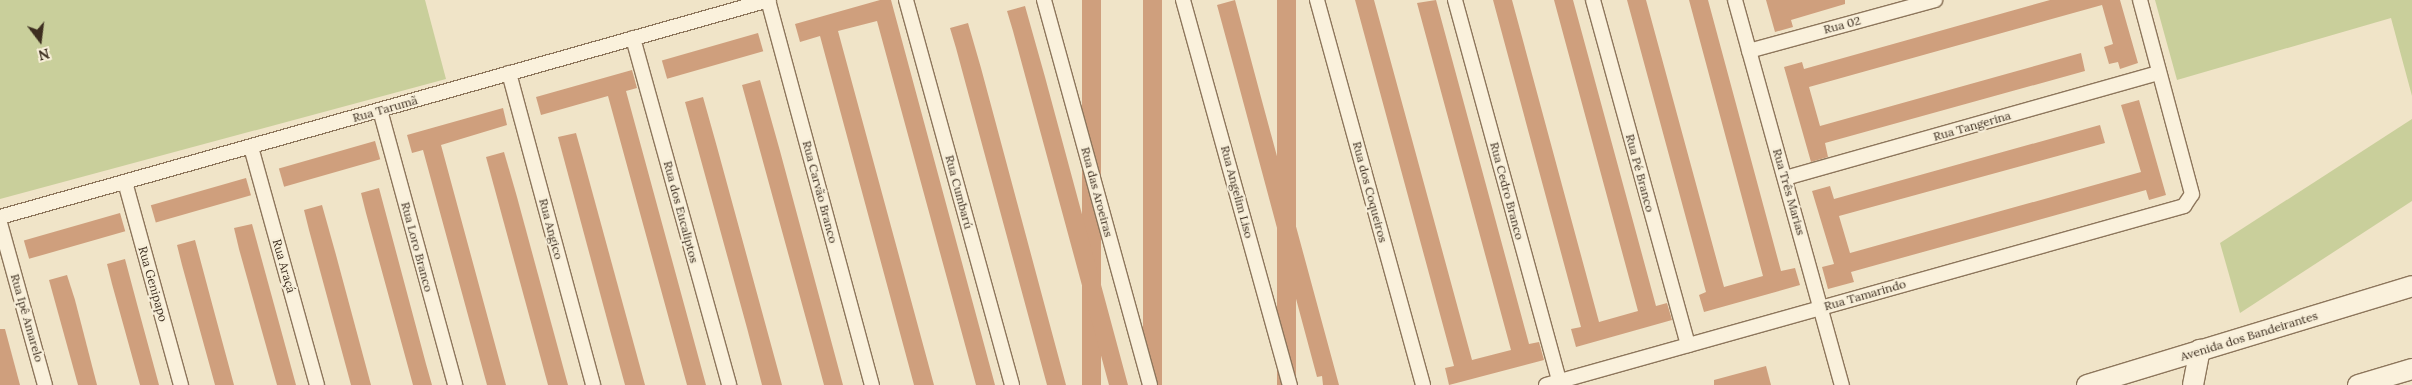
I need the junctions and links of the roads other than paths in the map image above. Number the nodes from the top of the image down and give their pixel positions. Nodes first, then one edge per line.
1 (768, 0) edge
2 (906, 0) edge
3 (1044, 0) edge
4 (1184, 0) edge
5 (1317, 0) edge
6 (1455, 0) edge
7 (1593, 0) edge
8 (1735, 0) edge
9 (1935, 0) edge
10 (2140, 0) edge
11 (633, 38) junction
12 (1749, 50) junction
13 (509, 74) junction
14 (2159, 74) junction
15 (380, 110) junction
16 (251, 146) junction
17 (1785, 178) junction
18 (125, 182) junction
19 (0, 217) edge
20 (0, 223) edge
21 (2412, 286) edge
22 (1821, 308) junction
23 (1688, 345) junction
24 (2200, 350) junction
25 (2412, 369) edge
26 (2386, 380) edge
27 (1553, 383) edge
28 (45, 385) edge
29 (182, 385) edge
30 (317, 385) edge
31 (455, 385) edge
32 (593, 385) edge
33 (729, 385) edge
34 (872, 385) edge
35 (1012, 385) edge
36 (1150, 385) edge
37 (1290, 385) edge
38 (1423, 385) edge
39 (1842, 385) edge
40 (2087, 385) edge
41 (2193, 385) edge
42 (2358, 385) edge

1 - 11 street, Rua Tarumã
1 - 34 street, Rua Carvão Branco
2 - 35 street, Rua Cumbarú
3 - 36 street, Rua das Aroeiras
4 - 37 street, Rua Angelim Liso
5 - 38 street, Rua dos Coqueiros
6 - 27 street, Rua Cedro Branco
7 - 23 street, Rua Pé Branco
8 - 12 street, Rua Três Marias
9 - 12 street, Rua 02
10 - 14 street
11 - 13 street, Rua Tarumã
11 - 33 street, Rua dos Eucaliptos
12 - 17 street, Rua Três Marias
13 - 15 street, Rua Tarumã
13 - 32 street, Rua Angico
14 - 17 street, Rua Tangerina
14 - 22 street, Rua Tamarindo
15 - 16 street, Rua Tarumã
15 - 31 street, Rua Loro Branco
16 - 18 street, Rua Tarumã
16 - 30 street, Rua Araçá
17 - 22 street, Rua Três Marias
18 - 19 street, Rua Tarumã
18 - 29 street, Rua Genipapo
20 - 28 street, Rua Ipê Amarelo
21 - 24 street, Avenida dos Bandeirantes
22 - 23 street, Rua Tamarindo
22 - 39 street, Rua Três Marias
23 - 27 street, Rua Tamarindo
24 - 40 street, Avenida dos Bandeirantes
24 - 41 street
25 - 26 street
26 - 42 street

